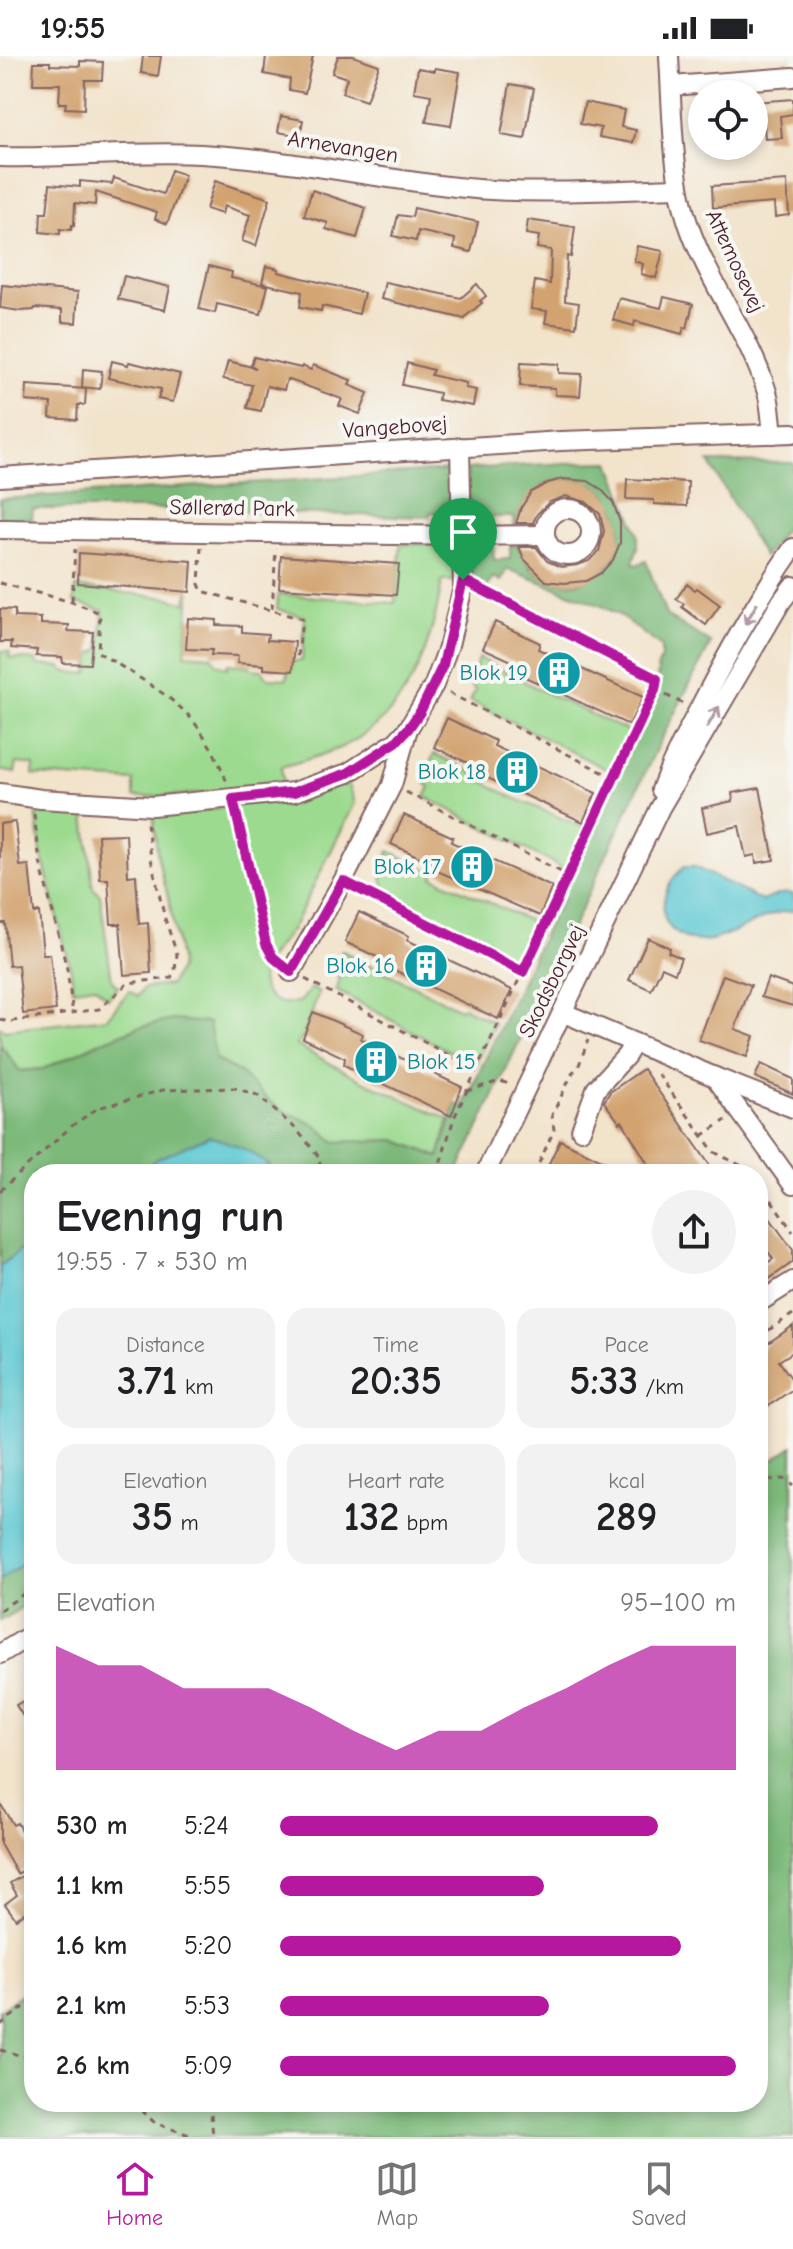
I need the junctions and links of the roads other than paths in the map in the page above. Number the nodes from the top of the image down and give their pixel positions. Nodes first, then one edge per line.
1 (669, 56) edge
2 (793, 77) edge
3 (671, 86) junction
4 (0, 157) edge
5 (679, 188) junction
6 (793, 433) edge
7 (773, 434) junction
8 (460, 447) junction
9 (0, 477) edge
10 (0, 529) edge
11 (545, 535) dead end
12 (462, 536) junction
13 (793, 548) edge
14 (793, 586) edge
15 (408, 729) junction
16 (0, 793) edge
17 (660, 808) junction
18 (291, 972) road end
19 (564, 1013) junction
20 (634, 1043) junction
21 (715, 1077) junction
22 (793, 1108) edge
23 (581, 1130) dead end
24 (490, 1164) edge
25 (793, 1185) edge
26 (793, 1281) edge
27 (768, 1297) edge
28 (24, 1639) edge
29 (0, 1654) edge

1 - 3 street, Attemosevej
2 - 3 street
3 - 5 street, Attemosevej
4 - 5 street, Arnevangen
5 - 7 street, Attemosevej
6 - 7 street, Vangebovej
7 - 8 street, Vangebovej
8 - 9 street, Vangebovej
8 - 12 street
10 - 12 street, Søllerød Park
11 - 12 street, Søllerød Park
12 - 15 street
13 -> 17 street, Skodsborgvej
17 -> 14 street, Skodsborgvej
15 - 16 street
15 - 18 street
17 - 19 street, Skodsborgvej
19 - 20 street
19 - 24 street, Skodsborgvej
20 - 21 street
20 - 23 street
21 - 22 street
21 - 25 street
26 - 27 street
28 - 29 street

